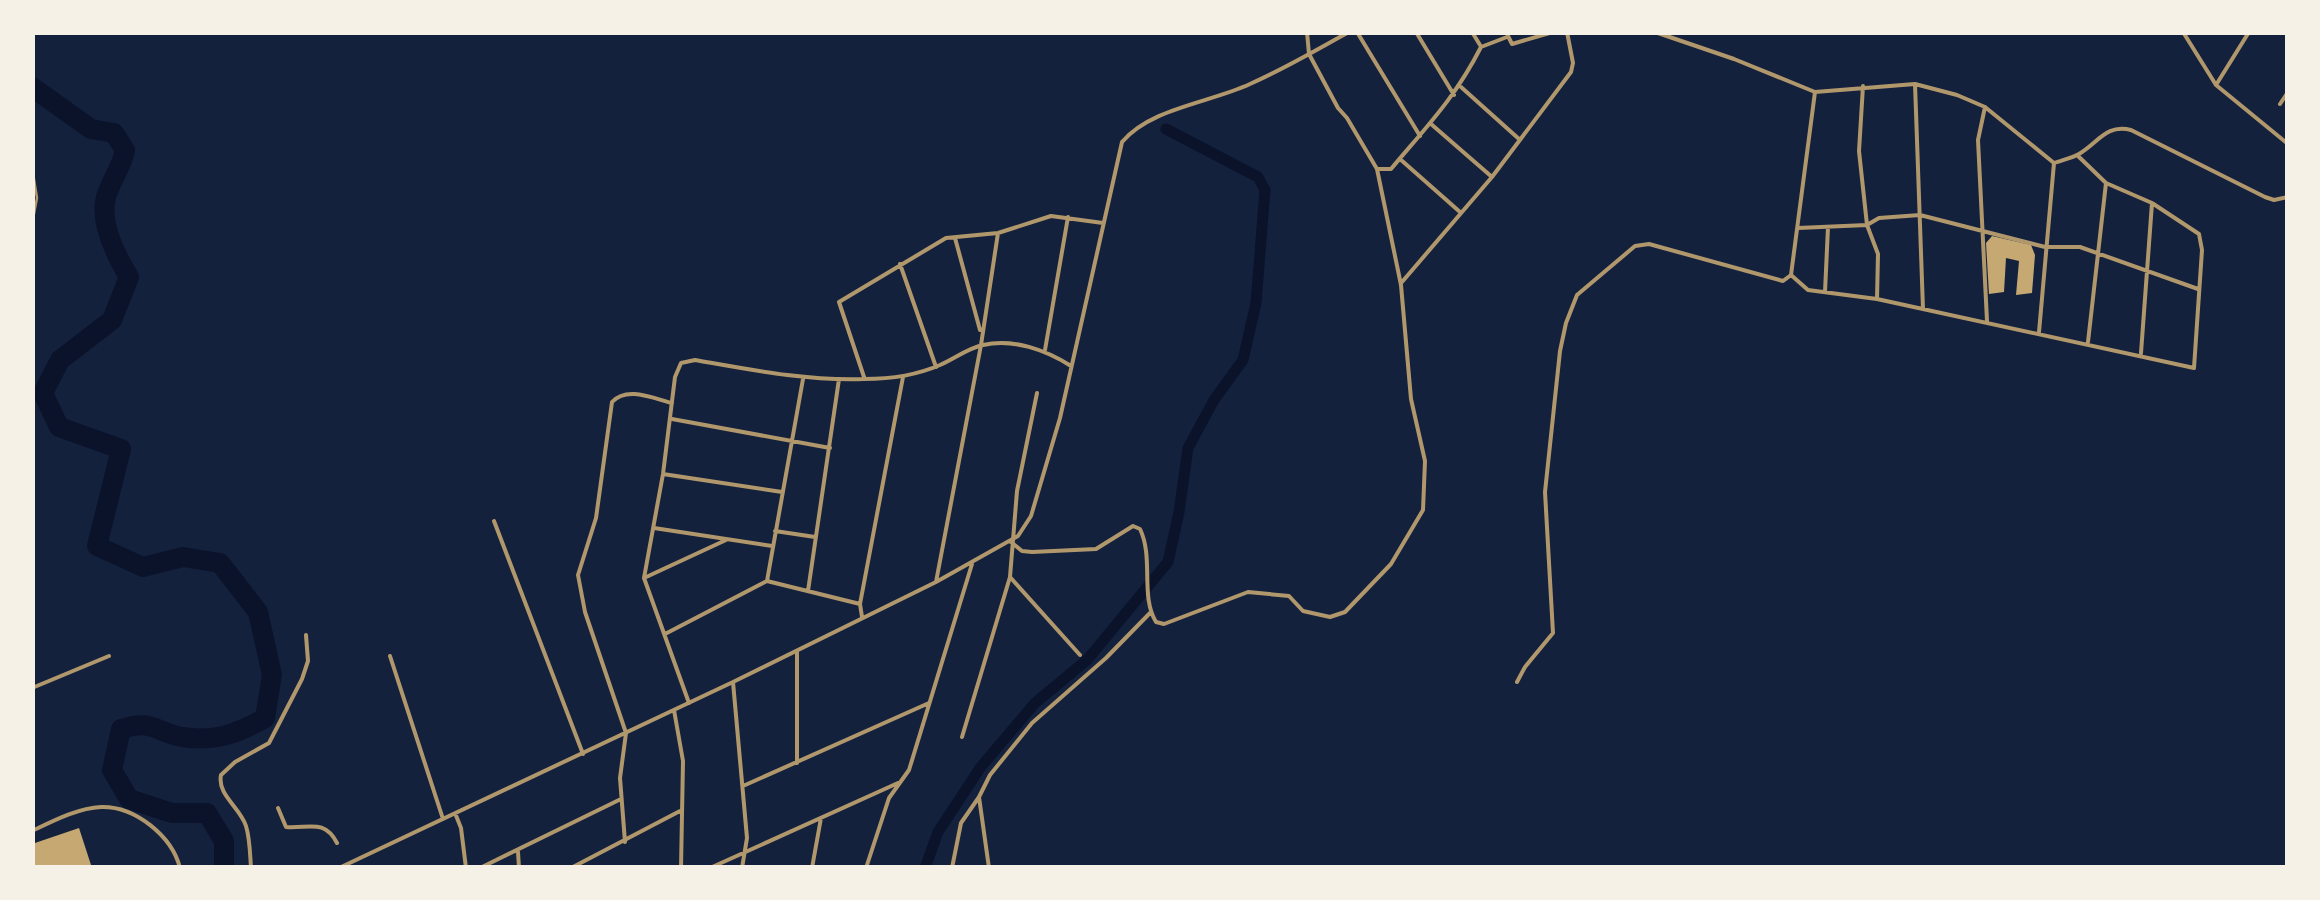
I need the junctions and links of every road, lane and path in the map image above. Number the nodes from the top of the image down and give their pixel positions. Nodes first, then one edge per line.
1 (1306, 32) edge
2 (1348, 32) edge
3 (1357, 32) edge
4 (1416, 32) edge
5 (1472, 32) edge
6 (1553, 32) edge
7 (1567, 32) edge
8 (1655, 32) edge
9 (2183, 32) edge
10 (2249, 32) edge
11 (1506, 35) edge
12 (1481, 47) junction
13 (1309, 54) junction
14 (1915, 84) junction
15 (2216, 85) junction
16 (1863, 86) junction
17 (1461, 87) junction
18 (1814, 92) junction
19 (2288, 92) edge
20 (1454, 96) junction
21 (2280, 104) dead end
22 (1985, 107) junction
23 (1430, 124) junction
24 (1420, 136) junction
25 (1519, 138) junction
26 (2288, 144) edge
27 (2078, 155) junction
28 (1400, 159) junction
29 (2054, 163) junction
30 (32, 167) edge
31 (1377, 169) junction
32 (1492, 177) junction
33 (2106, 183) junction
34 (2285, 198) edge
35 (2152, 203) junction
36 (1461, 213) junction
37 (1068, 216) junction
38 (1920, 216) junction
39 (1103, 222) junction
40 (32, 224) edge
41 (1868, 225) junction
42 (1828, 227) junction
43 (1798, 228) junction
44 (998, 232) junction
45 (1980, 232) junction
46 (955, 238) junction
47 (2045, 247) junction
48 (2098, 254) junction
49 (900, 264) junction
50 (2148, 270) junction
51 (1790, 276) junction
52 (1400, 285) junction
53 (2198, 289) junction
54 (1825, 292) junction
55 (1877, 300) junction
56 (1924, 309) junction
57 (1987, 322) junction
58 (2039, 332) junction
59 (981, 334) junction
60 (2088, 344) junction
61 (981, 345) junction
62 (1045, 350) junction
63 (2141, 355) junction
64 (1072, 366) junction
65 (936, 367) junction
66 (903, 376) junction
67 (803, 379) junction
68 (839, 379) junction
69 (864, 380) junction
70 (1037, 393) dead end
71 (672, 403) junction
72 (671, 418) junction
73 (793, 443) junction
74 (830, 448) junction
75 (662, 474) junction
76 (782, 492) junction
77 (494, 520) dead end
78 (654, 528) junction
79 (775, 531) junction
80 (729, 538) junction
81 (816, 538) junction
82 (1011, 542) junction
83 (772, 546) junction
84 (972, 564) junction
85 (1010, 576) junction
86 (644, 578) junction
87 (767, 582) junction
88 (936, 582) junction
89 (808, 592) junction
90 (860, 604) junction
91 (1150, 612) junction
92 (862, 617) junction
93 (306, 635) dead end
94 (664, 635) junction
95 (797, 650) junction
96 (109, 656) dead end
97 (390, 656) dead end
98 (1080, 656) dead end
99 (733, 682) junction
100 (1517, 682) dead end
101 (32, 688) edge
102 (689, 703) junction
103 (930, 703) junction
104 (674, 710) junction
105 (626, 733) junction
106 (962, 736) dead end
107 (583, 754) junction
108 (798, 762) junction
109 (898, 783) junction
110 (742, 786) junction
111 (979, 797) junction
112 (621, 799) junction
113 (278, 808) dead end
114 (680, 811) junction
115 (455, 813) junction
116 (822, 817) junction
117 (442, 819) junction
118 (34, 830) edge
119 (625, 842) junction
120 (337, 843) dead end
121 (518, 850) junction
122 (745, 852) junction
123 (342, 855) dead end
124 (346, 863) junction
125 (180, 868) edge
126 (251, 868) edge
127 (338, 868) edge
128 (466, 868) edge
129 (480, 868) edge
130 (519, 868) edge
131 (571, 868) edge
132 (681, 868) edge
133 (710, 868) edge
134 (742, 868) edge
135 (812, 868) edge
136 (866, 868) edge
137 (952, 868) edge
138 (989, 868) edge

1 - 13 street
2 - 13 street
3 - 24 street
4 - 20 street
5 - 12 street
6 - 11 street
7 - 25 street
8 - 18 street
9 - 15 street
10 - 15 street
11 - 12 street
12 - 17 street
13 - 31 street
13 - 39 street
14 - 16 street
14 - 22 street
14 - 38 street
15 - 26 street
16 - 18 street
16 - 41 street
17 - 20 street
17 - 25 street
18 - 43 street
19 - 21 street
20 - 23 street
22 - 29 street
22 - 45 street
23 - 24 street
23 - 32 street
24 - 28 street
25 - 32 street
27 - 29 street
27 - 33 street
27 - 34 street
28 - 31 street
28 - 36 street
29 - 47 street
30 - 40 lane
31 - 52 street
32 - 36 street
33 - 35 street
33 - 48 street
35 - 50 street
35 - 53 street
36 - 52 street
37 - 39 street
37 - 44 street
37 - 62 street
38 - 41 street
38 - 45 street
38 - 56 street
39 - 64 street
41 - 42 street
41 - 55 street
42 - 43 street
42 - 54 street
43 - 51 street
44 - 46 street
44 - 59 street
45 - 47 street
45 - 57 street
46 - 49 street
46 - 59 street
47 - 48 street
47 - 58 street
48 - 50 street
48 - 60 street
49 - 65 street
49 - 69 street
50 - 53 street
50 - 63 street
51 - 54 street
51 - 100 street
52 - 91 street
53 - 63 street
54 - 55 street
55 - 56 street
56 - 57 street
57 - 58 street
58 - 60 street
59 - 61 street
60 - 63 street
61 - 62 street
61 - 65 street
61 - 88 street
62 - 64 street
64 - 82 street
65 - 66 street
66 - 69 street
66 - 90 street
67 - 68 street
67 - 71 street
67 - 73 street
68 - 69 street
68 - 74 street
70 - 82 street
71 - 72 street
71 - 105 street
72 - 73 street
72 - 75 street
73 - 74 street
73 - 76 street
74 - 81 street
75 - 76 street
75 - 78 street
76 - 79 street
77 - 107 street
78 - 80 street
78 - 86 street
79 - 81 street
79 - 83 street
80 - 83 street
80 - 86 street
81 - 89 street
82 - 84 street
82 - 85 street
82 - 91 street
83 - 87 street
84 - 88 street
84 - 103 street
85 - 98 street
85 - 106 street
86 - 94 street
87 - 89 street
87 - 94 street
88 - 92 street
89 - 90 street
90 - 92 street
91 - 111 street
92 - 95 street
93 - 126 street
94 - 102 street
95 - 99 street
95 - 108 street
96 - 101 street
97 - 117 street
99 - 102 street
99 - 110 street
102 - 104 street
103 - 108 street
103 - 109 street
104 - 105 street
104 - 114 street
105 - 107 street
105 - 112 street
107 - 115 street
108 - 110 street
109 - 116 street
109 - 136 street
110 - 122 street
111 - 137 street
111 - 138 street
112 - 119 street
112 - 121 street
113 - 120 street
114 - 119 street
114 - 132 street
115 - 117 street
115 - 128 street
116 - 122 street
116 - 135 street
117 - 124 street
118 - 125 street
119 - 131 street
121 - 129 street
121 - 130 street
122 - 133 street
122 - 134 street
123 - 124 street
124 - 127 street

